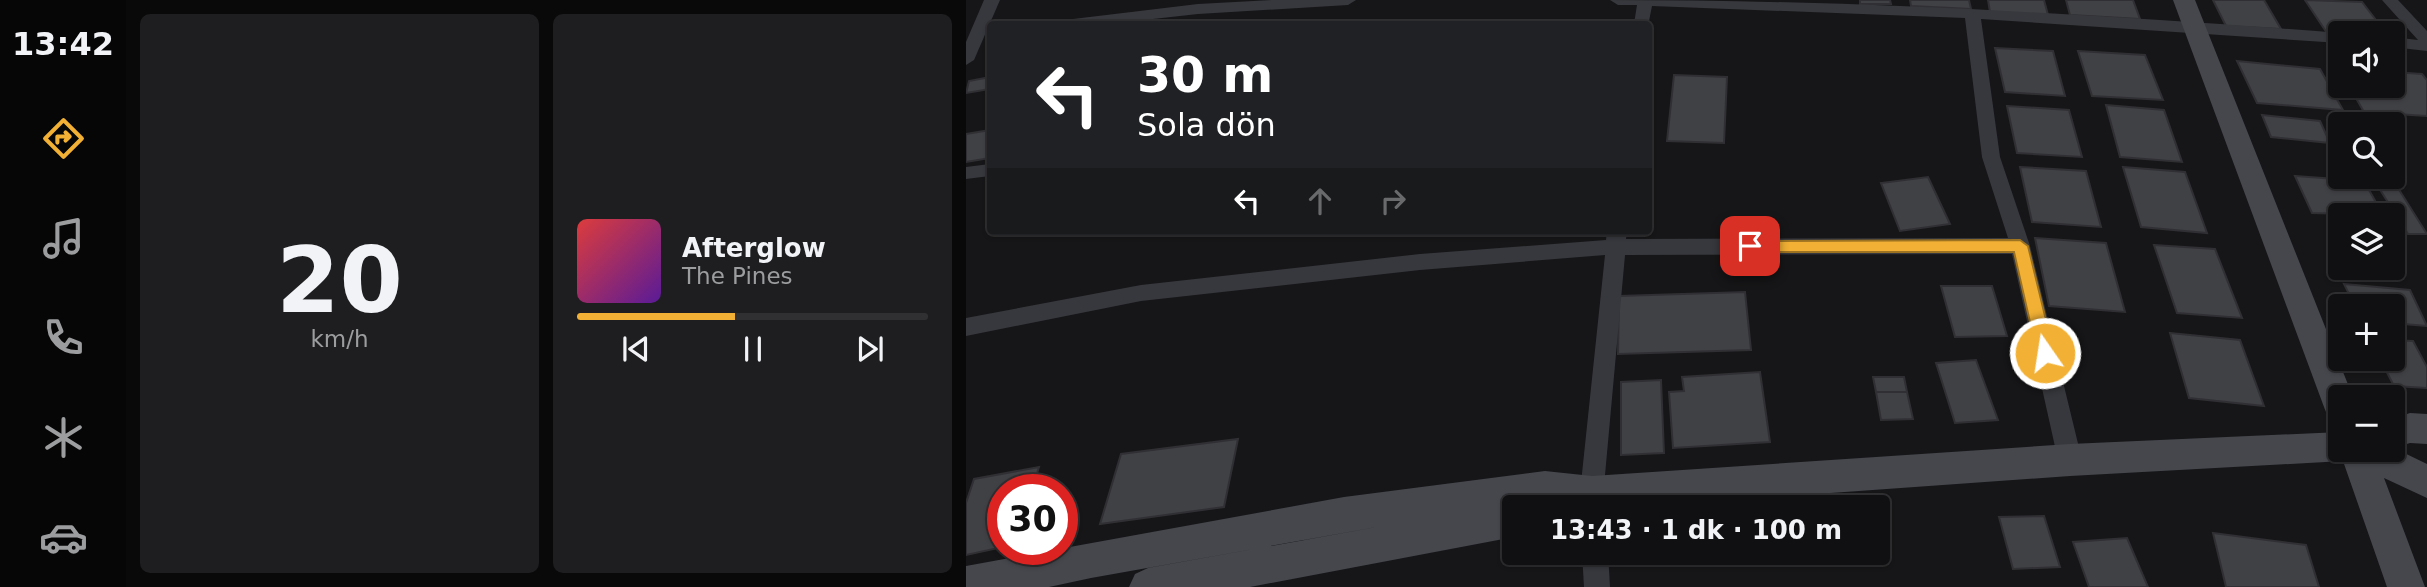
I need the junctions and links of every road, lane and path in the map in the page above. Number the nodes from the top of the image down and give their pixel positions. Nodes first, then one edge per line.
1 (992, 0) edge
2 (1348, 0) edge
3 (1618, 0) edge
4 (2183, 0) edge
5 (2390, 0) edge
6 (1645, 1) edge
7 (1972, 13) junction
8 (987, 21) edge
9 (1098, 21) edge
10 (1642, 21) edge
11 (2195, 25) junction
12 (984, 35) edge
13 (2328, 37) edge
14 (2405, 43) edge
15 (2427, 43) edge
16 (966, 60) edge
17 (987, 170) edge
18 (966, 173) edge
19 (1616, 239) edge
20 (2020, 246) junction
21 (966, 327) edge
22 (2332, 385) edge
23 (2427, 429) edge
24 (2405, 430) edge
25 (2328, 448) edge
26 (2070, 460) junction
27 (2360, 462) edge
28 (2386, 462) edge
29 (2427, 482) edge
30 (1564, 495) edge
31 (1583, 495) edge
32 (1673, 495) edge
33 (1502, 522) edge
34 (1596, 565) edge
35 (966, 585) edge
36 (1148, 587) edge
37 (1597, 587) edge
38 (2406, 587) edge

1 - 8 street
2 - 9 street
3 - 6 street
4 - 11 street
5 - 15 street
6 - 7 street
6 - 10 street
7 - 11 street
7 - 20 street
11 - 13 street
11 - 22 street
12 - 16 street
14 - 15 street
17 - 18 street
19 - 20 street
19 - 21 street
19 - 31 street
20 - 26 street
23 - 24 street
25 - 26 street
26 - 32 street
27 - 38 street
28 - 29 street
30 - 35 street
33 - 36 street
34 - 37 street

